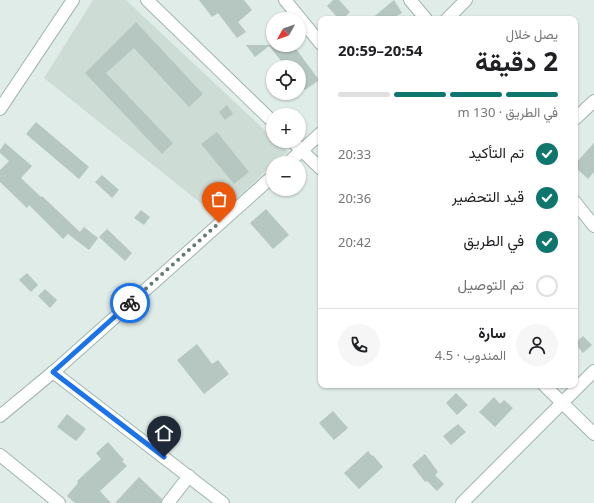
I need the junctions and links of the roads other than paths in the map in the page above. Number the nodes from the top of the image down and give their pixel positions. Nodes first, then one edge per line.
1 (73, 0) edge
2 (147, 0) edge
3 (285, 0) edge
4 (410, 0) edge
5 (466, 0) edge
6 (423, 16) edge
7 (450, 16) edge
8 (318, 40) edge
9 (594, 101) edge
10 (0, 109) edge
11 (266, 115) edge
12 (578, 116) edge
13 (318, 136) edge
14 (299, 148) edge
15 (302, 151) junction
16 (296, 156) edge
17 (318, 166) edge
18 (266, 182) edge
19 (578, 206) edge
20 (594, 226) edge
21 (594, 371) edge
22 (53, 372) junction
23 (578, 387) edge
24 (547, 388) edge
25 (577, 388) edge
26 (562, 403) junction
27 (0, 416) edge
28 (594, 434) edge
29 (0, 455) edge
30 (189, 476) junction
31 (59, 503) edge
32 (168, 503) edge
33 (223, 503) edge
34 (462, 503) edge

1 - 10 street
2 - 11 street
3 - 8 street
4 - 6 street
5 - 7 street
9 - 12 street
13 - 15 street
14 - 15 street
15 - 16 street
15 - 17 street
18 - 22 street
19 - 20 street
21 - 23 street
22 - 27 street
22 - 30 street
24 - 26 street
25 - 26 street
26 - 28 street
26 - 34 street
29 - 31 street
30 - 32 street
30 - 33 street

